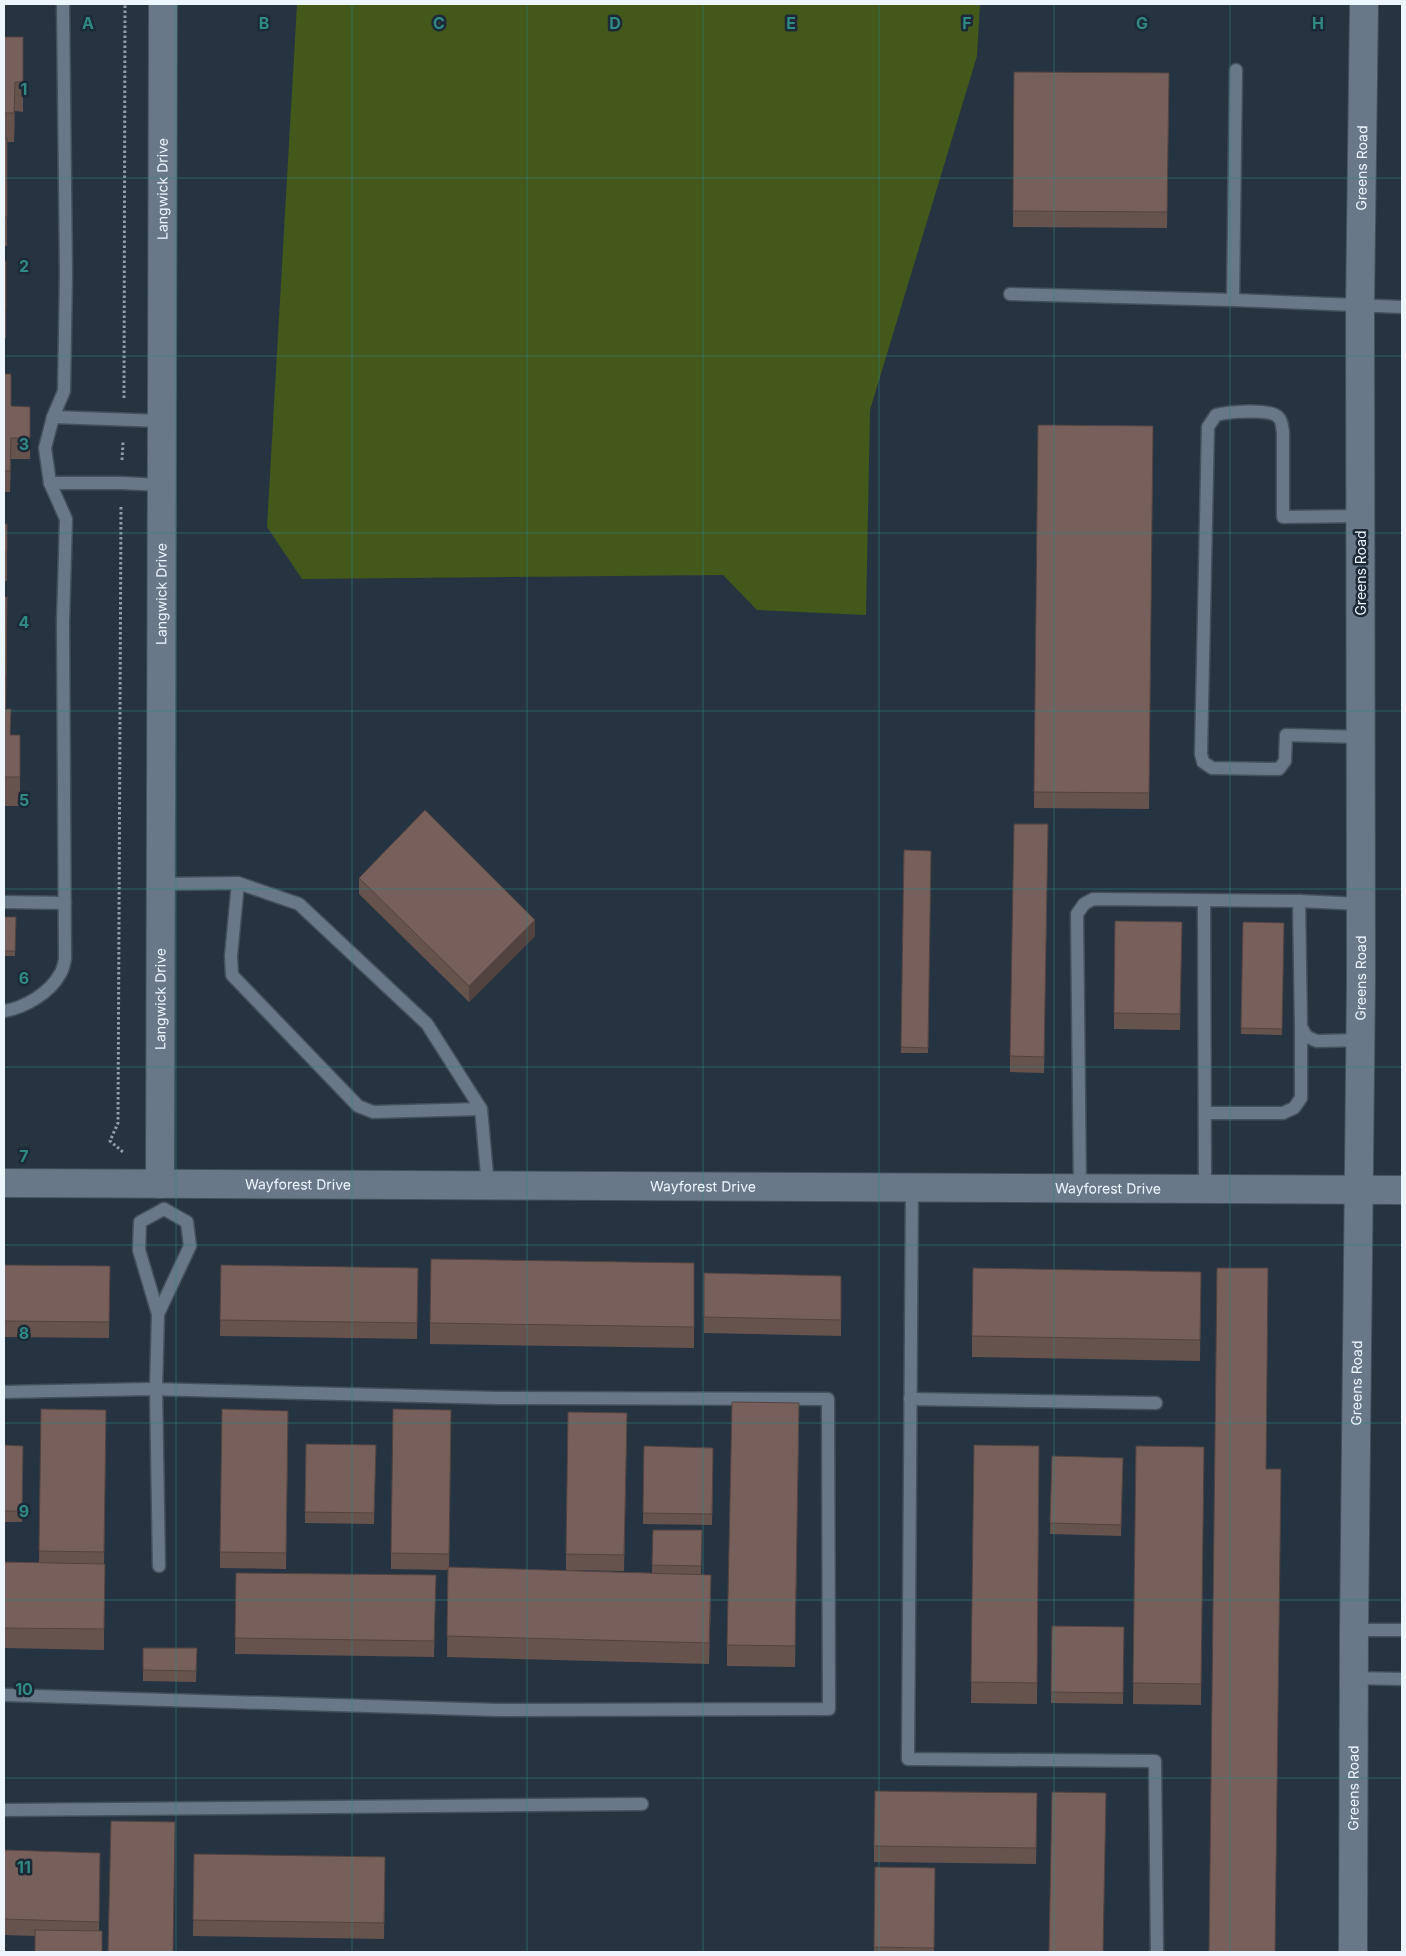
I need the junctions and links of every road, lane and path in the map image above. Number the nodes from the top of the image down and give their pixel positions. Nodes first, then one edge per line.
1 (63, 4) edge
2 (125, 4) edge
3 (163, 4) edge
4 (1364, 4) edge
5 (1236, 70) dead end
6 (1010, 294) dead end
7 (1233, 300) junction
8 (1360, 305) junction
9 (1402, 307) edge
10 (53, 417) junction
11 (124, 418) junction
12 (162, 421) junction
13 (121, 482) junction
14 (50, 483) junction
15 (162, 485) junction
16 (1361, 516) junction
17 (1361, 736) junction
18 (238, 883) junction
19 (161, 884) junction
20 (1204, 901) junction
21 (4, 902) edge
22 (1298, 902) junction
23 (65, 903) junction
24 (1361, 904) junction
25 (4, 1011) edge
26 (1301, 1026) junction
27 (1361, 1040) junction
28 (481, 1109) junction
29 (1205, 1113) junction
30 (124, 1153) dead end
31 (4, 1183) edge
32 (488, 1186) junction
33 (912, 1188) junction
34 (1080, 1189) junction
35 (1205, 1190) junction
36 (1359, 1190) junction
37 (1402, 1190) edge
38 (162, 1196) junction
39 (158, 1314) junction
40 (156, 1389) junction
41 (4, 1392) edge
42 (910, 1398) junction
43 (1156, 1403) dead end
44 (159, 1566) dead end
45 (1354, 1630) junction
46 (1402, 1630) edge
47 (1354, 1678) junction
48 (1402, 1678) edge
49 (4, 1695) edge
50 (642, 1804) dead end
51 (4, 1810) edge
52 (1157, 1952) edge
53 (1353, 1952) edge

1 - 10 lane
2 - 11 path
3 - 12 street, Langwick Drive
4 - 8 street, Greens Road
5 - 7 lane
6 - 7 lane
7 - 8 lane
8 - 9 lane
8 - 16 street, Greens Road
10 - 11 lane
10 - 14 lane
11 - 12 lane
11 - 13 path
12 - 15 street, Langwick Drive
13 - 14 lane
13 - 15 lane
13 - 30 path
14 - 23 lane
15 - 19 street, Langwick Drive
16 - 17 street, Greens Road
16 - 17 lane
17 - 24 street, Greens Road
18 - 19 lane
18 - 28 lane
18 - 28 lane
19 - 38 street, Langwick Drive
20 - 22 lane
20 - 29 lane
20 - 34 lane
21 - 23 lane
22 - 24 lane
22 - 26 lane
23 - 25 lane
24 - 27 street, Greens Road
26 - 27 lane
26 - 29 lane
27 - 36 street, Greens Road
28 - 32 lane
29 - 35 lane
31 - 38 street, Wayforest Drive
32 - 33 street, Wayforest Drive
32 - 38 street, Wayforest Drive
33 - 34 street, Wayforest Drive
33 - 42 lane
34 - 35 street, Wayforest Drive
35 - 36 street, Wayforest Drive
36 - 37 street, Wayforest Drive
36 - 45 street, Greens Road
38 - 39 lane
38 - 39 lane
39 - 40 lane
40 - 41 lane
40 - 44 lane
40 - 49 lane
42 - 43 lane
42 - 52 lane
45 - 46 lane
45 - 47 street, Greens Road
47 - 48 lane
47 - 53 street, Greens Road
50 - 51 lane

